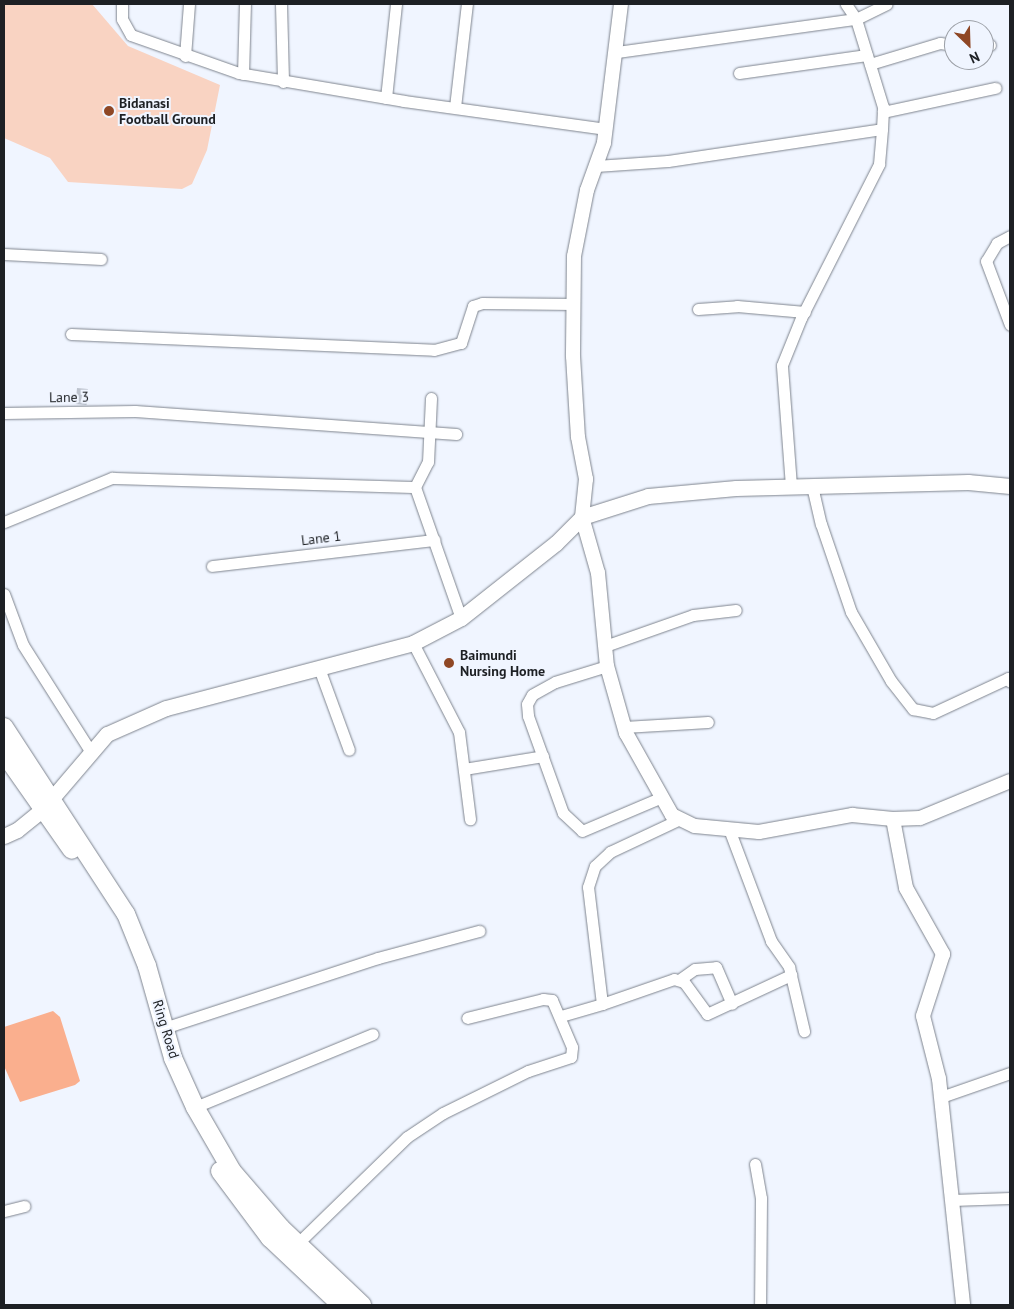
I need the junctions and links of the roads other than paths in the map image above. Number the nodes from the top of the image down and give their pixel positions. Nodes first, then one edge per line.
1 (122, 4) edge
2 (189, 4) edge
3 (245, 4) edge
4 (281, 4) edge
5 (396, 4) edge
6 (467, 4) edge
7 (621, 4) edge
8 (846, 4) edge
9 (887, 4) edge
10 (856, 19) junction
11 (944, 44) edge
12 (617, 52) junction
13 (185, 56) junction
14 (868, 60) junction
15 (739, 73) dead end
16 (243, 74) junction
17 (283, 82) junction
18 (995, 88) dead end
19 (386, 98) junction
20 (455, 107) junction
21 (883, 112) junction
22 (606, 129) junction
23 (882, 129) junction
24 (596, 166) junction
25 (1010, 236) edge
26 (4, 254) edge
27 (100, 259) dead end
28 (574, 304) junction
29 (698, 309) dead end
30 (805, 312) junction
31 (1010, 325) edge
32 (71, 334) dead end
33 (431, 398) dead end
34 (4, 413) edge
35 (429, 433) junction
36 (456, 434) dead end
37 (791, 486) junction
38 (812, 486) junction
39 (1010, 486) edge
40 (416, 487) junction
41 (582, 517) junction
42 (4, 522) edge
43 (434, 540) junction
44 (212, 566) dead end
45 (4, 594) edge
46 (736, 610) dead end
47 (460, 618) junction
48 (413, 643) junction
49 (605, 646) junction
50 (608, 666) junction
51 (320, 668) junction
52 (1009, 679) edge
53 (708, 722) dead end
54 (4, 727) edge
55 (624, 727) junction
56 (348, 750) dead end
57 (91, 752) junction
58 (4, 753) edge
59 (543, 756) junction
60 (464, 770) junction
61 (1010, 781) edge
62 (662, 797) junction
63 (46, 805) junction
64 (470, 819) dead end
65 (680, 819) junction
66 (893, 819) junction
67 (729, 829) junction
68 (4, 836) edge
69 (480, 931) dead end
70 (791, 976) junction
71 (679, 980) junction
72 (602, 1004) junction
73 (732, 1004) junction
74 (560, 1016) junction
75 (467, 1018) dead end
76 (164, 1028) junction
77 (804, 1031) dead end
78 (373, 1034) dead end
79 (1010, 1073) edge
80 (941, 1097) junction
81 (195, 1106) junction
82 (755, 1164) dead end
83 (1010, 1198) edge
84 (952, 1200) junction
85 (24, 1206) dead end
86 (4, 1211) edge
87 (298, 1243) junction
88 (342, 1305) edge
89 (362, 1305) edge
90 (760, 1305) edge
91 (963, 1305) edge

1 - 13 street
2 - 13 street
3 - 16 street
4 - 17 street
5 - 19 street
6 - 20 street
7 - 12 street
8 - 10 street
9 - 10 street
10 - 12 street
10 - 14 street
11 - 14 street
12 - 22 street
13 - 16 street
14 - 15 street
14 - 21 street
16 - 17 street
17 - 19 street
18 - 21 street
19 - 20 street
20 - 22 street
21 - 23 street
22 - 24 street
23 - 24 street
23 - 30 street
24 - 28 street
25 - 31 street
26 - 27 street
28 - 32 street
28 - 41 street
29 - 30 street
30 - 37 street
33 - 35 street
34 - 35 street, Lane 3
35 - 36 street, Lane 3
35 - 40 street
37 - 38 main road
37 - 41 main road
38 - 39 main road
38 - 52 street
40 - 42 street
40 - 43 street
41 - 47 main road
41 - 49 street
43 - 44 street, Lane 1
43 - 47 street
45 - 57 street
46 - 49 street
47 - 48 main road
48 - 51 main road
48 - 60 street
49 - 50 street
50 - 55 street
50 - 59 street
51 - 56 street
51 - 57 main road
53 - 55 street
54 - 63 main road, Ring Road
55 - 62 street
57 - 63 main road
58 - 63 main road
59 - 60 street
59 - 62 street
60 - 64 street
61 - 66 street
62 - 65 street
63 - 68 main road
63 - 76 main road, Ring Road
63 - 88 main road, Ring Road
65 - 67 street
65 - 72 street
66 - 67 street
66 - 80 street
67 - 70 street
69 - 76 street
70 - 73 street
70 - 77 street
71 - 72 street
71 - 73 street
71 - 73 street
72 - 74 street
74 - 75 street
74 - 87 street
76 - 81 main road, Ring Road
78 - 81 street
79 - 80 street
80 - 84 street
81 - 87 main road, Ring Road
82 - 90 street
83 - 84 street
84 - 91 street
85 - 86 street
87 - 89 main road, Ring Road

